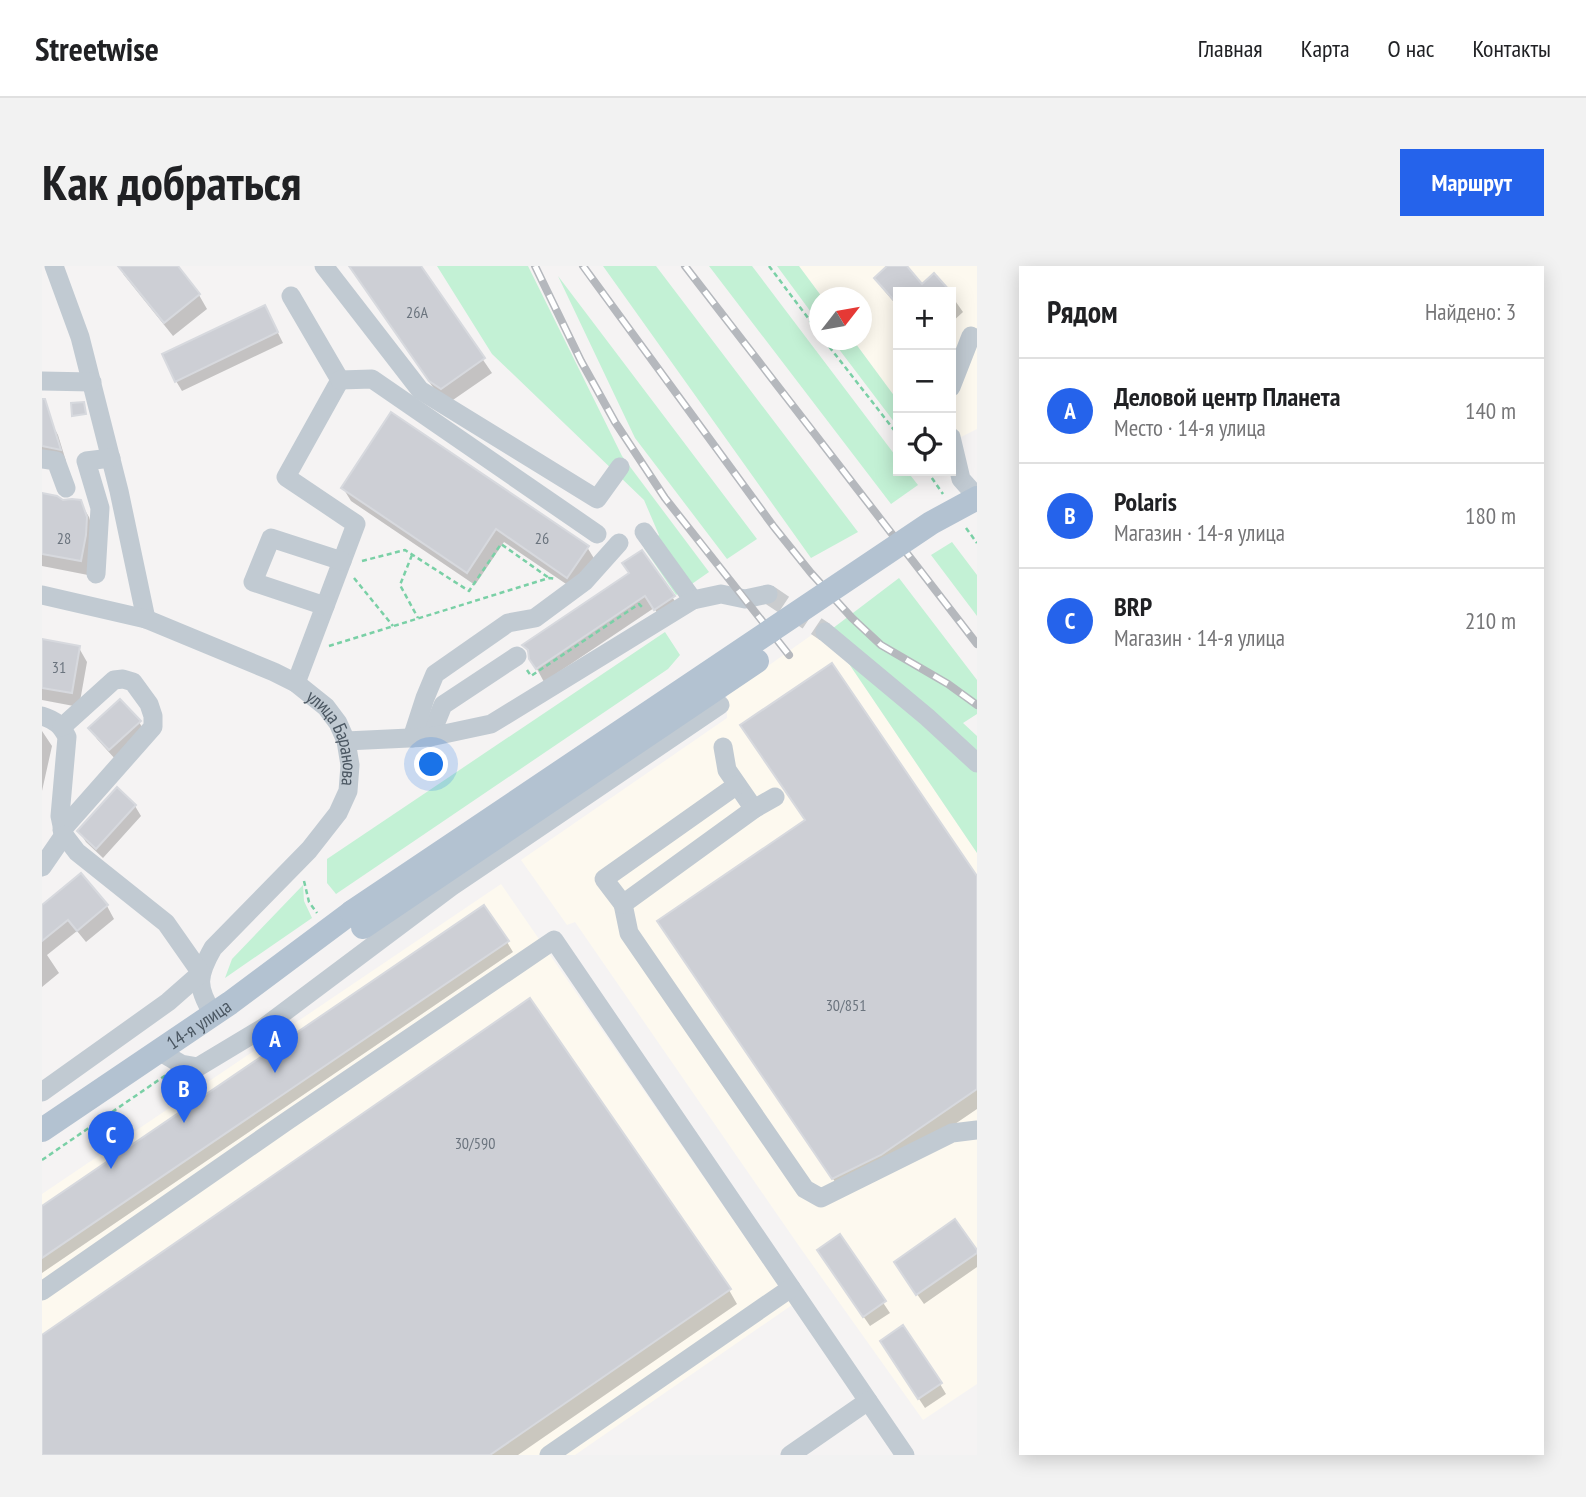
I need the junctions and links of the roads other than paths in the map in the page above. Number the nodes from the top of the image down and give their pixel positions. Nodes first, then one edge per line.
1 (54, 266) edge
2 (324, 266) edge
3 (62, 288) junction
4 (42, 289) edge
5 (291, 296) dead end
6 (971, 336) dead end
7 (956, 374) edge
8 (340, 380) junction
9 (42, 381) edge
10 (92, 382) junction
11 (42, 458) edge
12 (111, 458) junction
13 (956, 458) edge
14 (620, 467) dead end
15 (66, 488) dead end
16 (977, 497) edge
17 (974, 526) edge
18 (643, 532) dead end
19 (597, 534) dead end
20 (619, 543) dead end
21 (350, 567) junction
22 (96, 573) dead end
23 (768, 594) tunnel mouth
24 (42, 595) edge
25 (693, 600) junction
26 (325, 606) junction
27 (146, 619) junction
28 (825, 632) tunnel mouth
29 (517, 656) road end
30 (296, 683) junction
31 (720, 705) dead end
32 (42, 716) edge
33 (62, 727) junction
34 (421, 738) junction
35 (346, 741) junction
36 (723, 747) dead end
37 (977, 763) edge
38 (737, 785) junction
39 (775, 797) dead end
40 (754, 809) junction
41 (63, 832) junction
42 (42, 867) edge
43 (622, 904) junction
44 (358, 919) junction
45 (201, 973) junction
46 (222, 1009) junction
47 (159, 1051) junction
48 (42, 1092) edge
49 (42, 1130) edge
50 (977, 1130) edge
51 (791, 1288) junction
52 (42, 1291) edge
53 (869, 1401) junction
54 (548, 1455) edge
55 (790, 1455) edge
56 (905, 1455) edge

1 - 3 street
2 - 14 street
3 - 4 street
3 - 10 street
5 - 8 street
6 - 7 street
8 - 19 street
8 - 21 street
9 - 10 street
10 - 12 street
11 - 15 street
12 - 22 street
12 - 27 street
13 - 16 street
16 - 44 main road, bridge
17 - 44 main road, bridge
18 - 25 street
20 - 34 street
21 - 26 street
21 - 26 street
23 - 25 street
24 - 27 street, улица Баранова
25 - 34 street
26 - 30 street
27 - 30 street, улица Баранова
28 - 37 street
29 - 34 street
30 - 35 street, улица Баранова
31 - 47 street
32 - 33 street
33 - 41 street
33 - 41 street
34 - 35 street
35 - 45 street, улица Баранова
36 - 38 street
38 - 40 street
38 - 43 street
39 - 40 street
40 - 43 street
41 - 42 street
41 - 45 street
43 - 50 street
44 - 46 main road, 14-я улица
45 - 46 street
45 - 48 street, улица Баранова
46 - 47 main road, 14-я улица
47 - 49 main road, 14-я улица
51 - 52 street
51 - 53 street
51 - 54 street
53 - 55 street
53 - 56 street

